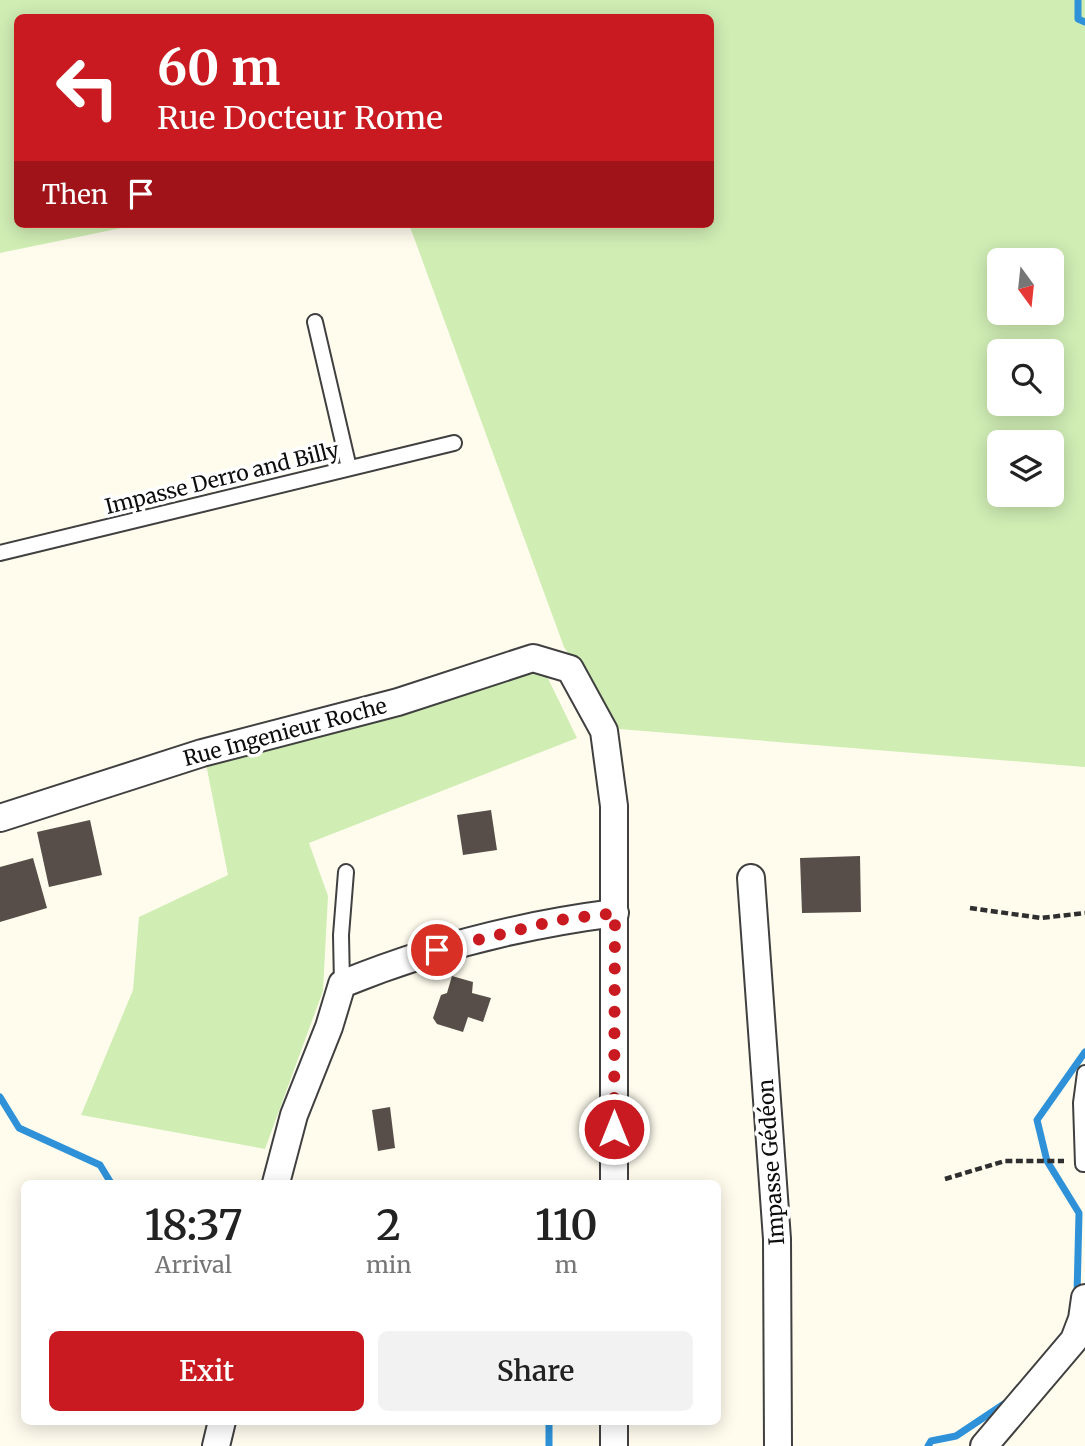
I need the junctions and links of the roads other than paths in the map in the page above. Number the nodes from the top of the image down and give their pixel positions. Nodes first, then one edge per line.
1 (315, 321) dead end
2 (454, 443) dead end
3 (349, 468) junction
4 (0, 553) edge
5 (0, 818) edge
6 (346, 872) dead end
7 (751, 878) dead end
8 (615, 913) junction
9 (342, 984) junction
10 (1085, 1073) edge
11 (1084, 1164) edge
12 (277, 1180) edge
13 (614, 1180) edge
14 (1085, 1298) edge
15 (221, 1425) edge
16 (614, 1425) edge
17 (216, 1446) edge
18 (614, 1446) edge
19 (778, 1446) edge
20 (984, 1446) edge

1 - 3 lane
2 - 3 lane, Impasse Derro and Billy
3 - 4 lane, Impasse Derro and Billy
5 - 8 street, Rue Ingenieur Roche
6 - 9 lane
7 - 19 street, Impasse Gédéon
8 - 9 street
8 - 13 street
9 - 12 street
10 - 11 lane
14 - 20 street
15 - 17 street
16 - 18 street

